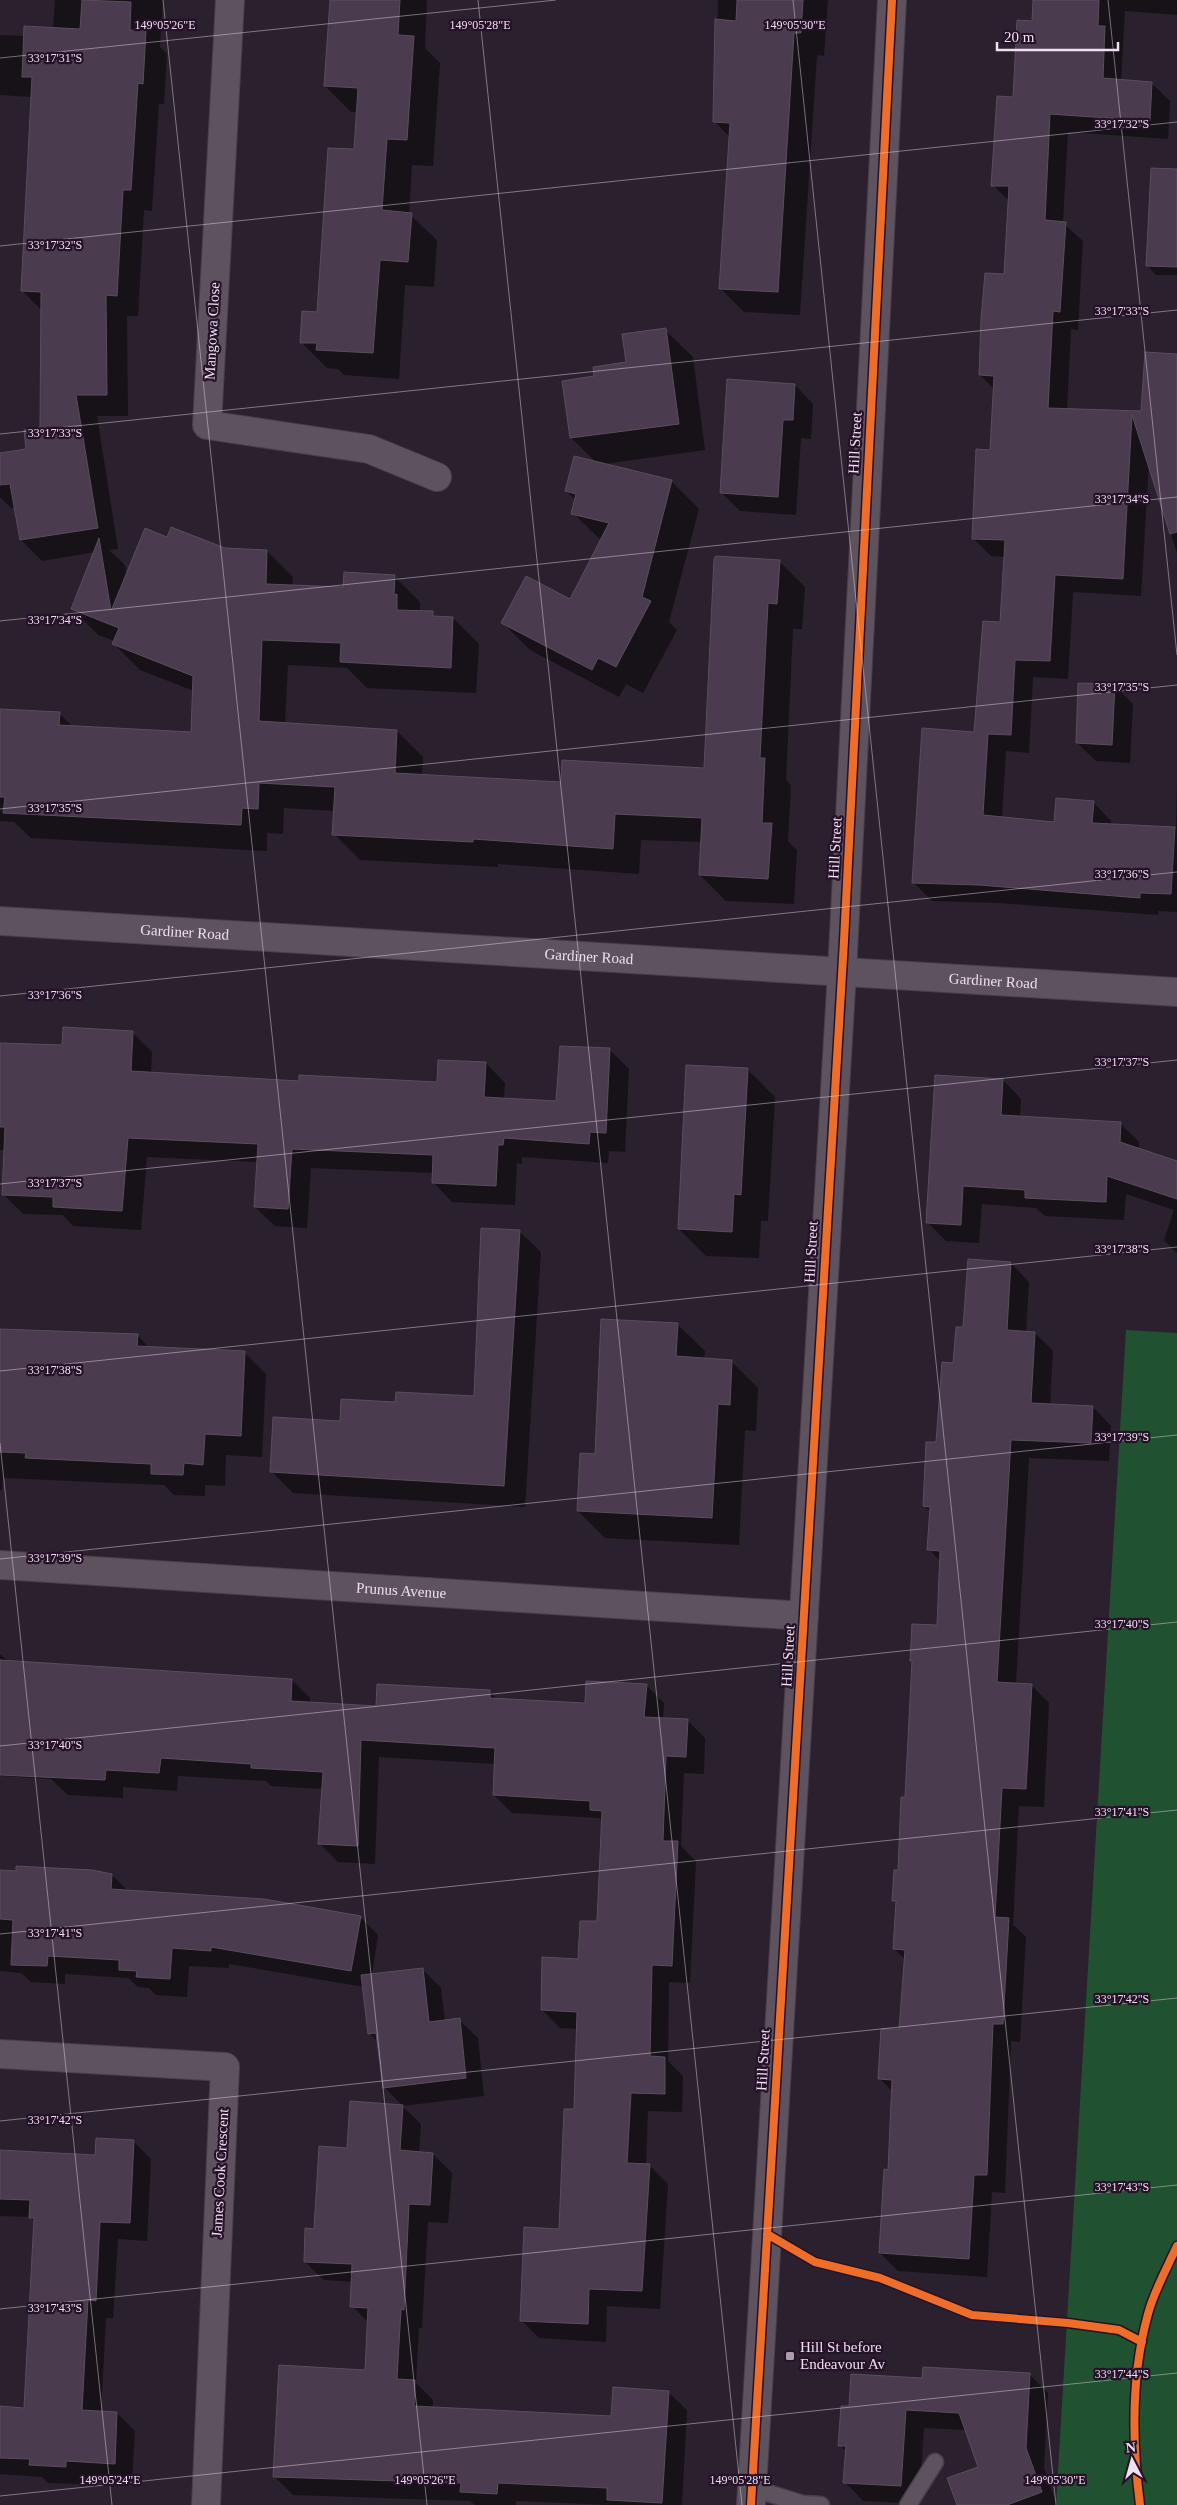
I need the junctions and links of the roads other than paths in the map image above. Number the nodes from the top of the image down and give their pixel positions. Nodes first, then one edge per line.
1 (230, 0) edge
2 (892, 0) edge
3 (436, 477) dead end
4 (0, 921) edge
5 (842, 972) junction
6 (1177, 992) edge
7 (0, 1565) edge
8 (804, 1616) junction
9 (0, 2054) edge
10 (935, 2462) dead end
11 (751, 2497) edge
12 (206, 2505) edge
13 (821, 2505) edge
14 (908, 2505) edge

1 - 3 street, Mangowa Close
2 - 5 street, Hill Street
4 - 5 street, Gardiner Road
5 - 6 street, Gardiner Road
5 - 8 street, Hill Street
7 - 8 street, Prunus Avenue
8 - 11 street, Hill Street
9 - 12 street, James Cook Crescent
10 - 14 lane
11 - 13 lane

